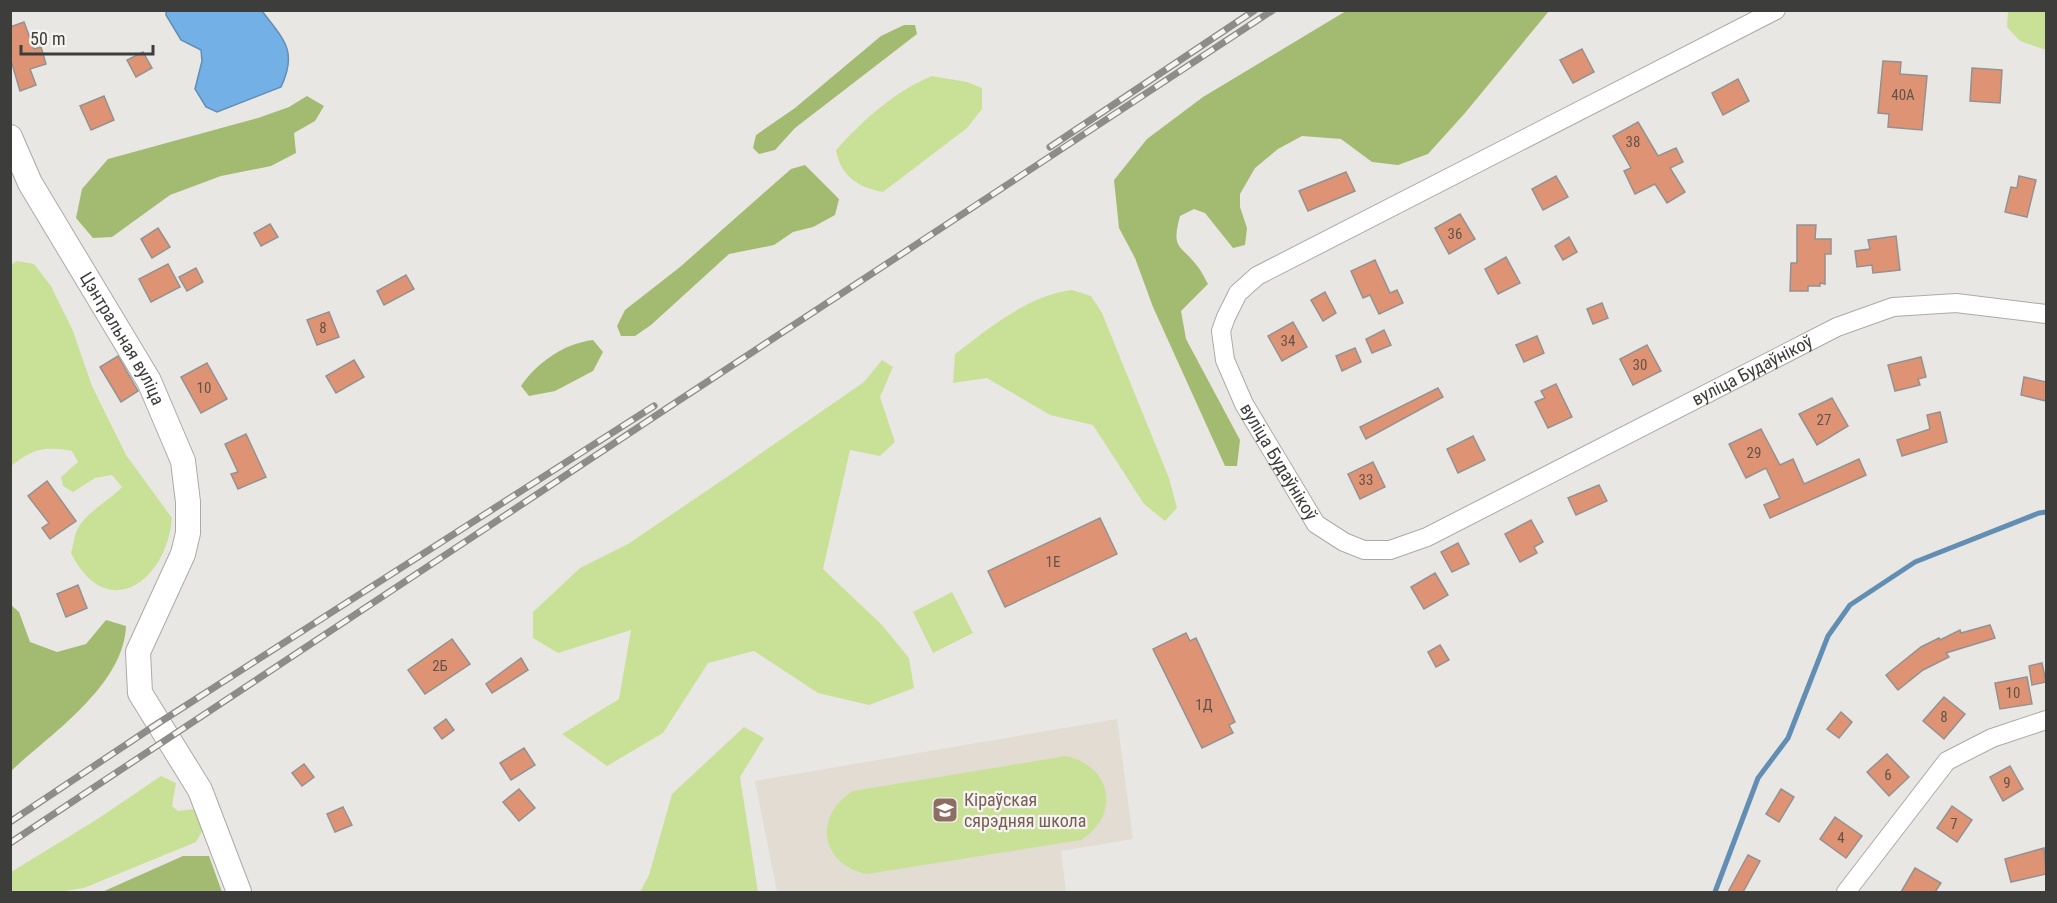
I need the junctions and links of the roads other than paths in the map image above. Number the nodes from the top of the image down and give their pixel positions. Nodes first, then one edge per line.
1 (1776, 10) edge
2 (10, 137) edge
3 (2046, 314) edge
4 (2046, 720) edge
5 (238, 892) edge
6 (1846, 892) edge

1 - 3 street, вуліца Будаўнікоў
2 - 5 street, Цэнтральная вуліца
4 - 6 street

